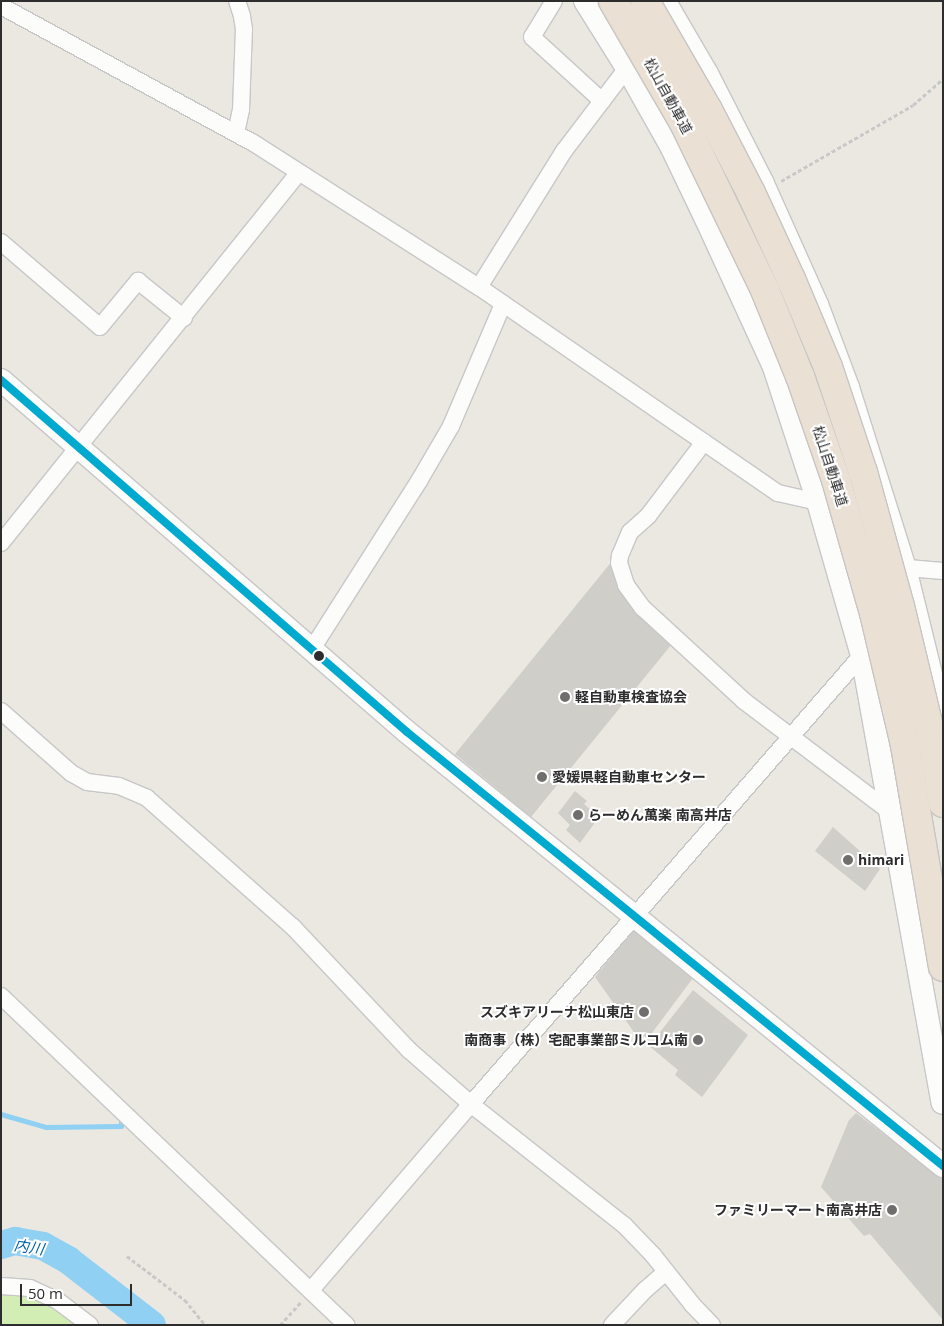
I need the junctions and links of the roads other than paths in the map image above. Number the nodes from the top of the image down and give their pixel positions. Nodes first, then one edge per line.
1 (237, 1) edge
2 (554, 1) edge
3 (585, 1) edge
4 (613, 1) edge
5 (645, 1) edge
6 (668, 1) edge
7 (1, 6) edge
8 (627, 68) junction
9 (602, 102) junction
10 (236, 133) junction
11 (299, 173) junction
12 (1, 242) edge
13 (479, 287) junction
14 (503, 304) junction
15 (184, 318) junction
16 (1, 380) edge
17 (704, 442) junction
18 (80, 446) junction
19 (818, 502) junction
20 (1, 543) edge
21 (908, 568) junction
22 (942, 570) edge
23 (312, 649) junction
24 (862, 655) junction
25 (1, 711) edge
26 (943, 711) edge
27 (791, 736) junction
28 (943, 803) edge
29 (890, 812) junction
30 (634, 915) junction
31 (943, 967) edge
32 (1, 996) edge
33 (943, 1102) edge
34 (472, 1104) junction
35 (943, 1166) edge
36 (666, 1272) junction
37 (1, 1286) edge
38 (311, 1290) junction
39 (90, 1325) edge
40 (346, 1325) edge
41 (612, 1325) edge
42 (712, 1325) edge

1 - 10 street
2 - 9 street
3 - 8 main road
4 - 31 highway, 松山自動車道, bridge
5 - 28 highway, 松山自動車道, bridge
6 - 21 street
7 - 10 street
8 - 9 street
8 - 19 main road
9 - 13 street
10 - 11 street
11 - 13 street
11 - 15 street
12 - 15 street
13 - 14 street
14 - 17 street
14 - 23 street
15 - 18 street
16 - 18 main road
17 - 19 street
17 - 27 street
18 - 20 street
18 - 23 main road
19 - 21 street
19 - 24 main road
21 - 22 street
21 - 26 street
23 - 30 main road
24 - 27 street
24 - 29 main road
25 - 34 street
27 - 29 street
27 - 30 street
29 - 33 main road
30 - 34 street
30 - 35 main road
32 - 38 street
34 - 36 street
34 - 38 street
36 - 41 street
36 - 42 street
37 - 39 street
38 - 40 street

